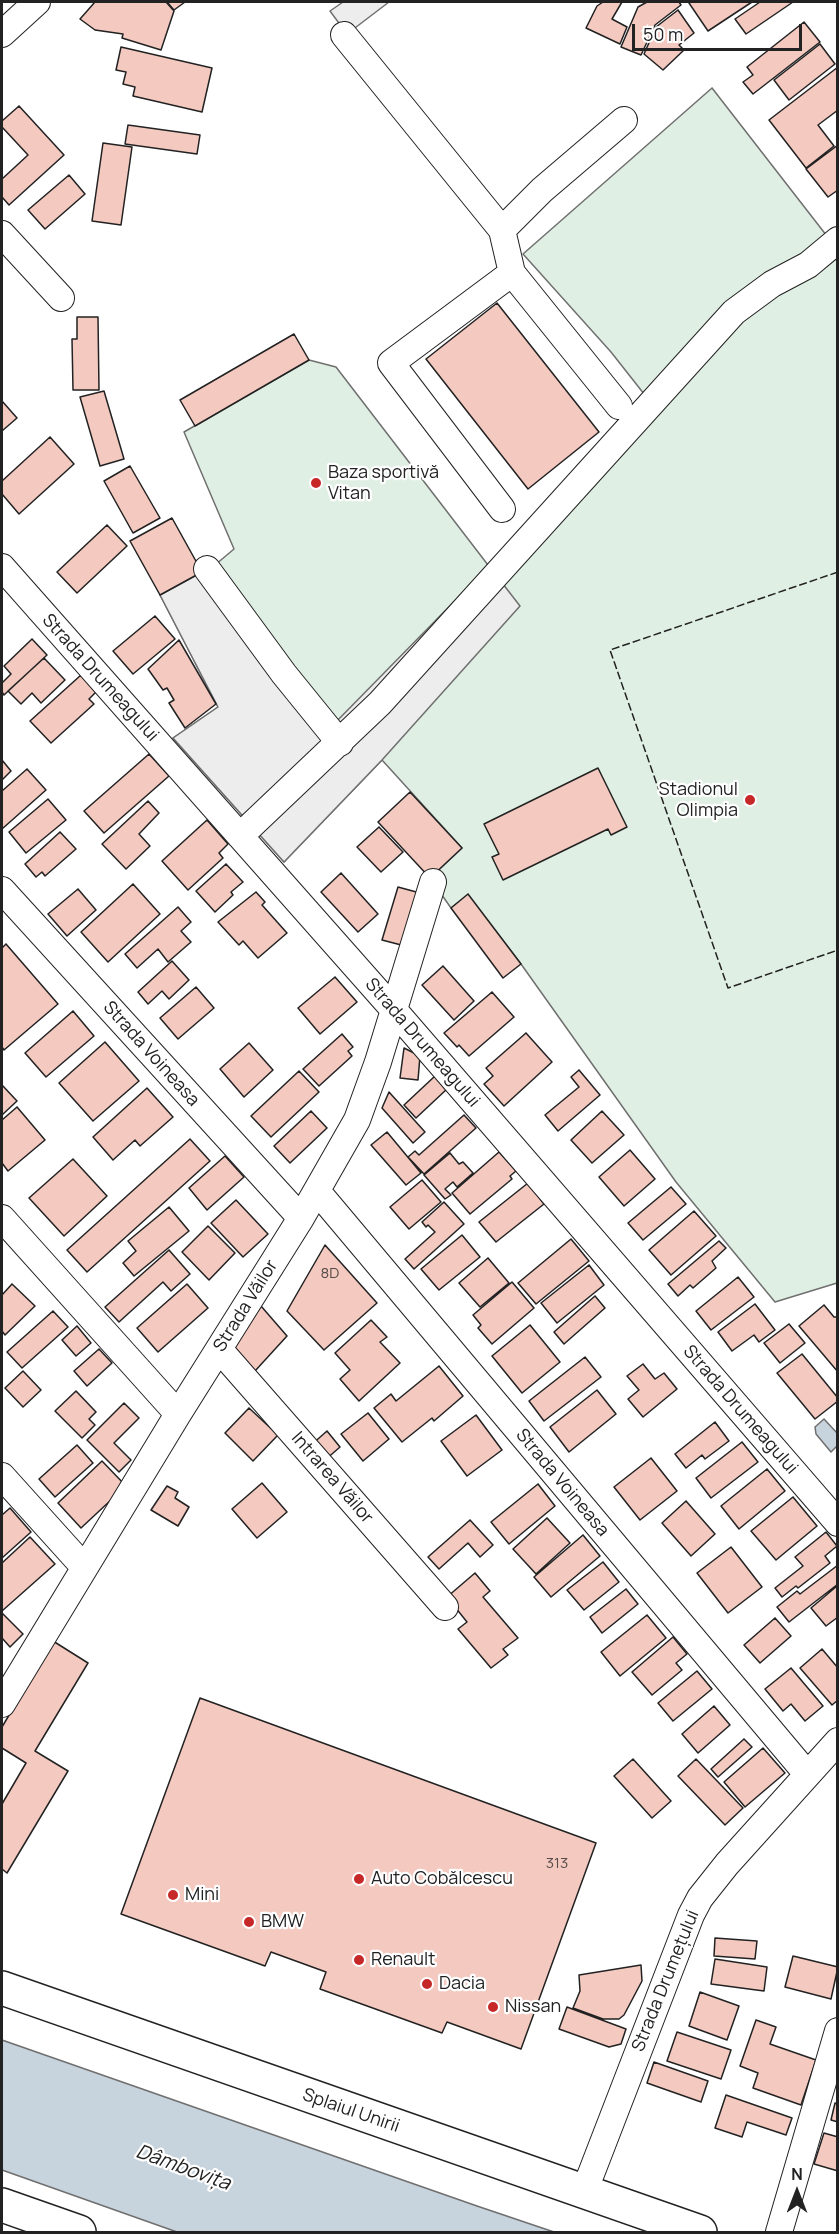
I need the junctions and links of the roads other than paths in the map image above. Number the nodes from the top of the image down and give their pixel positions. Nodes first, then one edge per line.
1 (37, 2) edge
2 (2, 33) edge
3 (344, 35) dead end
4 (624, 120) dead end
5 (502, 230) junction
6 (2, 234) edge
7 (837, 240) edge
8 (512, 273) junction
9 (61, 298) dead end
10 (619, 406) dead end
11 (502, 509) dead end
12 (2, 567) edge
13 (207, 569) dead end
14 (340, 743) junction
15 (240, 836) junction
16 (433, 882) dead end
17 (2, 890) edge
18 (394, 1010) junction
19 (317, 1191) junction
20 (2, 1218) edge
21 (301, 1218) junction
22 (219, 1349) junction
23 (178, 1414) junction
24 (2, 1476) edge
25 (837, 1523) edge
26 (84, 1567) junction
27 (445, 1606) dead end
28 (2, 1704) edge
29 (837, 1741) edge
30 (807, 1774) junction
31 (2, 1988) edge
32 (837, 2031) edge
33 (584, 2192) junction
34 (2, 2205) edge
35 (79, 2232) edge
36 (700, 2232) edge
37 (779, 2232) edge

1 - 2 street
3 - 5 street
4 - 5 street
5 - 8 street
6 - 9 street
7 - 14 street
8 - 10 street
8 - 11 street
12 - 15 street, Strada Drumeagului
13 - 14 street
14 - 15 street
15 - 18 street, Strada Drumeagului
16 - 18 street, Strada Văilor
17 - 21 street, Strada Voineasa
18 - 19 street, Strada Văilor
18 - 25 street, Strada Drumeagului
19 - 21 street, Strada Văilor
19 - 30 street, Strada Voineasa
20 - 23 street
21 - 22 street, Strada Văilor
22 - 23 street, Strada Văilor
22 - 27 street, Intrarea Văilor
23 - 26 street, Strada Văilor
24 - 26 street
26 - 28 street, Strada Văilor
29 - 30 street, Strada Drumețului
30 - 33 street, Strada Drumețului
31 - 33 main road, Splaiul Unirii
32 - 37 street
33 - 36 main road, Splaiul Unirii
34 - 35 main road

